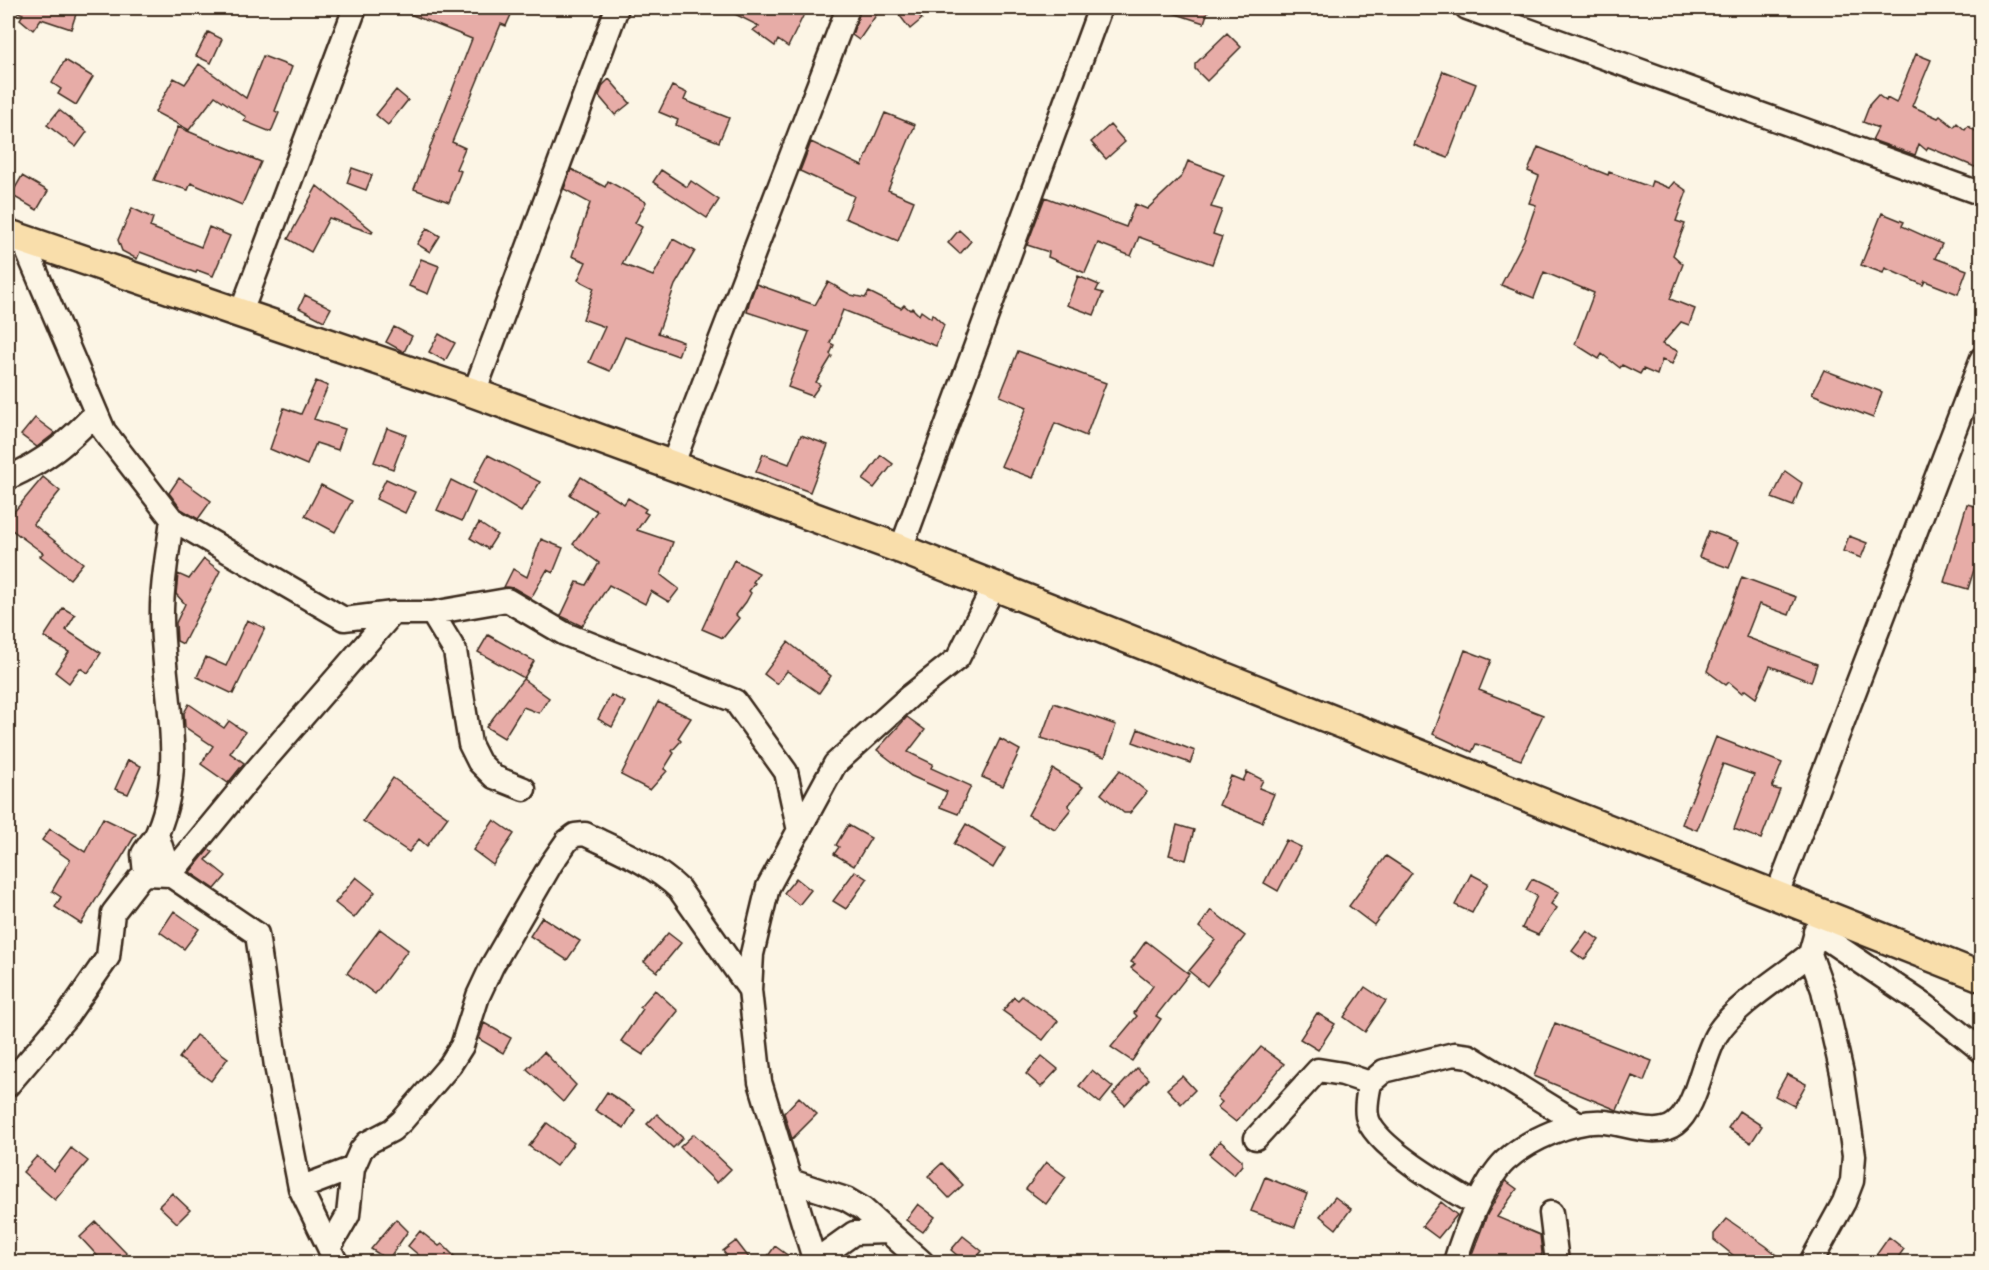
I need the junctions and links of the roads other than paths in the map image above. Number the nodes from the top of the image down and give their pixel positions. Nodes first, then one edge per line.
1 (355, 8) edge
2 (617, 8) edge
3 (848, 8) edge
4 (1100, 8) edge
5 (1467, 8) edge
6 (1982, 194) edge
7 (15, 237) edge
8 (240, 315) junction
9 (1982, 358) edge
10 (474, 393) junction
11 (96, 412) junction
12 (672, 466) junction
13 (8, 478) edge
14 (172, 519) junction
15 (901, 549) junction
16 (995, 584) junction
17 (432, 613) junction
18 (393, 614) junction
19 (524, 789) dead end
20 (799, 831) junction
21 (157, 834) junction
22 (145, 874) junction
23 (170, 874) junction
24 (1777, 894) junction
25 (1819, 921) junction
26 (1810, 954) junction
27 (1982, 976) edge
28 (750, 990) junction
29 (1982, 1052) edge
30 (1370, 1083) junction
31 (8, 1085) edge
32 (1578, 1123) junction
33 (1256, 1138) dead end
34 (353, 1168) junction
35 (791, 1181) junction
36 (300, 1188) junction
37 (1477, 1205) junction
38 (1551, 1213) dead end
39 (888, 1232) junction
40 (333, 1255) edge
41 (815, 1262) edge
42 (922, 1263) edge
43 (1455, 1263) edge
44 (1557, 1263) edge
45 (1811, 1263) edge

1 - 8 street
2 - 10 street
3 - 12 street
4 - 15 street
5 - 6 street
7 - 8 main road
7 - 11 street
8 - 10 main road
9 - 24 street
10 - 12 main road
11 - 13 street
11 - 14 street
12 - 15 main road
14 - 18 street
14 - 21 street
15 - 16 main road
16 - 20 street
16 - 24 main road
17 - 18 street
17 - 19 street
17 - 20 street
18 - 23 street
20 - 28 street
21 - 22 street
21 - 23 street
22 - 23 street
22 - 31 street
23 - 36 street
24 - 25 main road
25 - 26 street
25 - 27 main road
25 - 29 street
26 - 32 street
26 - 45 street
28 - 34 street
28 - 35 street
30 - 32 street
30 - 33 street
30 - 37 street
32 - 37 street
34 - 36 street
34 - 40 street
35 - 39 street
35 - 41 street
36 - 40 street
37 - 43 street
38 - 44 street
39 - 41 street
39 - 42 street

